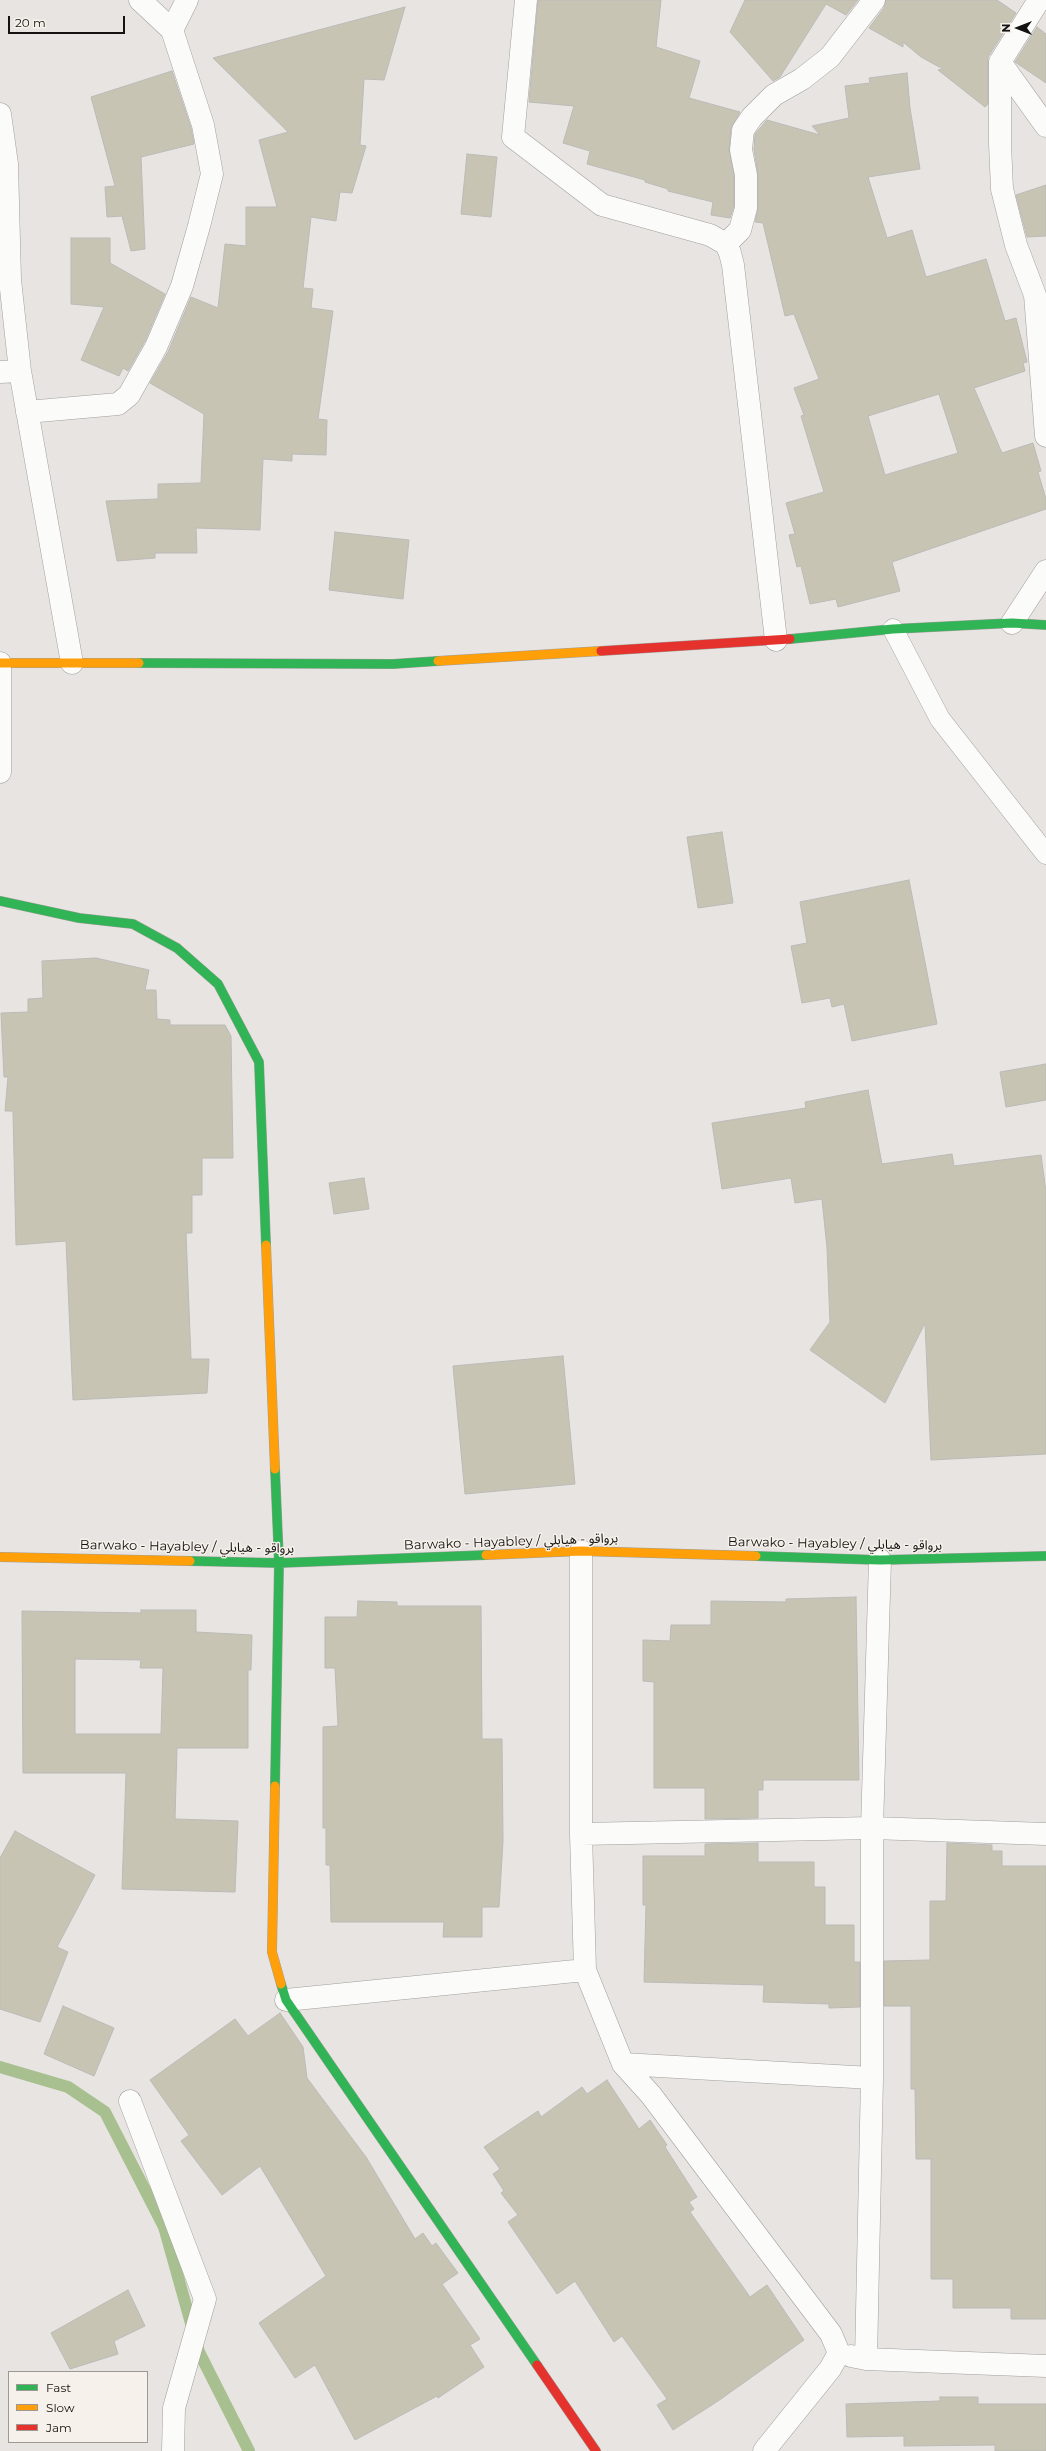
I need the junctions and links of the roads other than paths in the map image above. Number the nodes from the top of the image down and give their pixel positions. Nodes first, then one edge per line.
1 (140, 0) edge
2 (187, 0) edge
3 (526, 0) edge
4 (874, 0) edge
5 (1039, 0) edge
6 (172, 30) junction
7 (1000, 62) junction
8 (0, 114) edge
9 (1046, 126) edge
10 (726, 244) junction
11 (10, 372) edge
12 (1045, 410) edge
13 (27, 412) junction
14 (1046, 436) edge
15 (1046, 571) edge
16 (1012, 623) junction
17 (1046, 625) edge
18 (893, 629) junction
19 (776, 640) junction
20 (0, 663) edge
21 (72, 663) junction
22 (0, 772) edge
23 (1046, 854) edge
24 (0, 901) edge
25 (581, 1551) junction
26 (1046, 1556) edge
27 (0, 1557) edge
28 (880, 1560) junction
29 (279, 1563) junction
30 (872, 1828) junction
31 (581, 1834) junction
32 (1046, 1834) edge
33 (585, 1970) junction
34 (286, 2000) junction
35 (623, 2064) junction
36 (872, 2078) junction
37 (130, 2101) dead end
38 (839, 2353) junction
39 (866, 2359) junction
40 (1046, 2366) edge
41 (172, 2451) edge
42 (596, 2451) edge
43 (764, 2451) edge

1 - 6 street
2 - 6 street
3 - 10 street
4 - 10 street
5 - 7 street
6 - 13 street
7 - 9 street
7 - 12 street
8 - 11 street
10 - 19 street
11 - 13 street
12 - 14 street
13 - 21 street
15 - 16 street
16 - 17 street
16 - 18 street
18 - 19 street
18 - 23 lane
19 - 21 street
20 - 21 street
20 - 22 street
24 - 29 street
25 - 28 street, Barwako - Hayabley / برواقو - هيابلي
25 - 29 street, Barwako - Hayabley / برواقو - هيابلي
25 - 31 street
26 - 28 street, Barwako - Hayabley / برواقو - هيابلي
27 - 29 street, Barwako - Hayabley / برواقو - هيابلي
28 - 30 street
29 - 34 street
30 - 31 street
30 - 32 street
30 - 36 street
31 - 33 street
33 - 34 street
33 - 35 street
34 - 42 street
35 - 36 street
35 - 38 street
36 - 39 street
37 - 41 street
38 - 39 street
38 - 43 street
39 - 40 street

